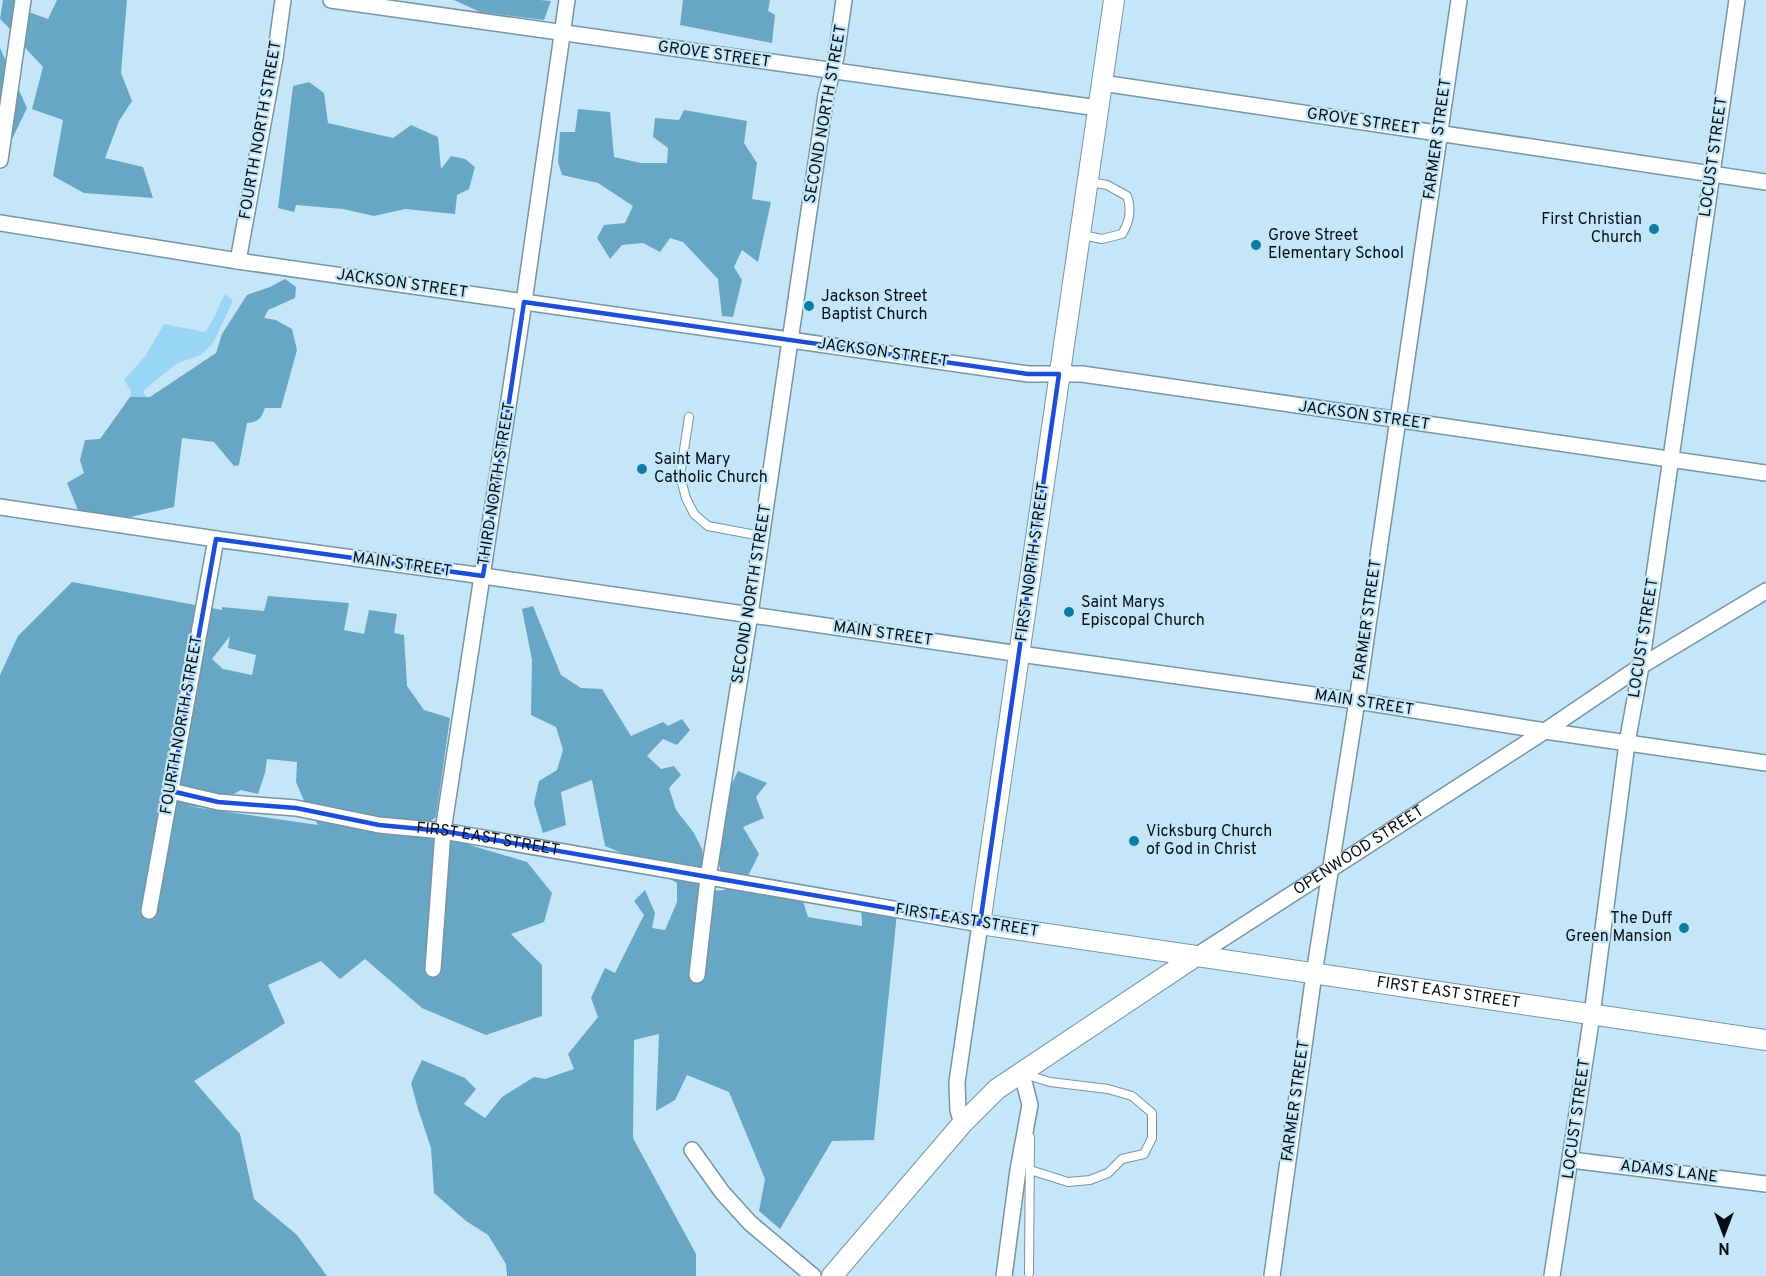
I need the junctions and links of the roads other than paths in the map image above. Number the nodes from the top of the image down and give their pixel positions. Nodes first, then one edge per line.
1 (23, 0) edge
2 (283, 0) edge
3 (331, 0) edge
4 (567, 0) edge
5 (844, 0) edge
6 (1114, 0) edge
7 (1459, 0) edge
8 (1737, 0) edge
9 (562, 33) junction
10 (832, 72) junction
11 (1102, 83) junction
12 (1098, 108) junction
13 (1439, 133) junction
14 (0, 160) edge
15 (1712, 174) junction
16 (1087, 182) junction
17 (1766, 182) edge
18 (0, 223) edge
19 (1079, 234) junction
20 (238, 261) junction
21 (524, 302) junction
22 (791, 340) junction
23 (1059, 374) junction
24 (689, 417) dead end
25 (1396, 421) junction
26 (1670, 460) junction
27 (1766, 473) edge
28 (0, 507) edge
29 (761, 536) junction
30 (216, 539) junction
31 (483, 576) junction
32 (1766, 591) edge
33 (750, 614) junction
34 (1020, 654) junction
35 (1641, 666) junction
36 (1357, 701) junction
37 (1545, 731) junction
38 (1626, 743) junction
39 (1766, 763) edge
40 (171, 791) junction
41 (443, 831) junction
42 (1330, 869) junction
43 (708, 878) junction
44 (149, 911) dead end
45 (980, 924) junction
46 (1196, 956) junction
47 (433, 969) dead end
48 (1314, 974) junction
49 (697, 975) dead end
50 (1592, 1015) junction
51 (1766, 1040) edge
52 (1022, 1074) junction
53 (1030, 1105) junction
54 (962, 1124) junction
55 (692, 1150) dead end
56 (1571, 1160) junction
57 (1030, 1170) junction
58 (1766, 1184) edge
59 (1029, 1274) dead end
60 (813, 1276) edge
61 (832, 1276) edge
62 (1004, 1276) edge
63 (1272, 1276) edge
64 (1552, 1276) edge

1 - 14 street
2 - 20 street, FOURTH NORTH STREET
3 - 9 street, GROVE STREET
4 - 9 street, THIRD NORTH STREET
5 - 10 street, SECOND NORTH STREET
6 - 11 street, FIRST NORTH STREET
7 - 13 street, FARMER STREET
8 - 15 street, LOCUST STREET
9 - 10 street, GROVE STREET
9 - 21 street, THIRD NORTH STREET
10 - 12 street, GROVE STREET
10 - 22 street, SECOND NORTH STREET
11 - 12 street, FIRST NORTH STREET
11 - 13 street, GROVE STREET
12 - 16 street, FIRST NORTH STREET
13 - 15 street, GROVE STREET
13 - 25 street, FARMER STREET
15 - 17 street, GROVE STREET
15 - 26 street, LOCUST STREET
16 - 19 street, FIRST NORTH STREET
16 - 19 lane
18 - 20 street, JACKSON STREET
19 - 23 street, FIRST NORTH STREET
20 - 21 street, JACKSON STREET
21 - 22 street, JACKSON STREET
21 - 31 street, THIRD NORTH STREET
22 - 23 street, JACKSON STREET
22 - 29 street, SECOND NORTH STREET
23 - 25 street, JACKSON STREET
23 - 34 street, FIRST NORTH STREET
24 - 29 lane
25 - 26 street, JACKSON STREET
25 - 36 street, FARMER STREET
26 - 27 street, JACKSON STREET
26 - 35 street, LOCUST STREET
28 - 30 street, MAIN STREET
29 - 33 street, SECOND NORTH STREET
30 - 31 street, MAIN STREET
30 - 40 street, FOURTH NORTH STREET
31 - 33 street, MAIN STREET
31 - 41 street, THIRD NORTH STREET
32 - 35 street, OPENWOOD STREET
33 - 34 street, MAIN STREET
33 - 43 street, SECOND NORTH STREET
34 - 36 street, MAIN STREET
34 - 45 street, FIRST NORTH STREET
35 - 37 street, OPENWOOD STREET
35 - 38 street, LOCUST STREET
36 - 37 street, MAIN STREET
36 - 42 street, FARMER STREET
37 - 38 street, MAIN STREET
37 - 42 street, OPENWOOD STREET
38 - 39 street, MAIN STREET
38 - 50 street, LOCUST STREET
40 - 41 street, FIRST EAST STREET
40 - 44 street, FOURTH NORTH STREET
41 - 43 street, FIRST EAST STREET
41 - 47 street, THIRD NORTH STREET
42 - 46 street, OPENWOOD STREET
42 - 48 street, FARMER STREET
43 - 45 street, FIRST EAST STREET
43 - 49 street, SECOND NORTH STREET
45 - 46 street, FIRST EAST STREET
45 - 54 street, FIRST NORTH STREET
46 - 48 street, FIRST EAST STREET
46 - 52 street, OPENWOOD STREET
48 - 50 street, FIRST EAST STREET
48 - 63 street, FARMER STREET
50 - 51 street, FIRST EAST STREET
50 - 56 street, LOCUST STREET
52 - 53 street
52 - 54 street, OPENWOOD STREET
52 - 57 lane
53 - 57 lane
53 - 62 street
54 - 61 street, OPENWOOD STREET
55 - 60 street
56 - 58 street, ADAMS LANE
56 - 64 street, LOCUST STREET
57 - 59 lane

